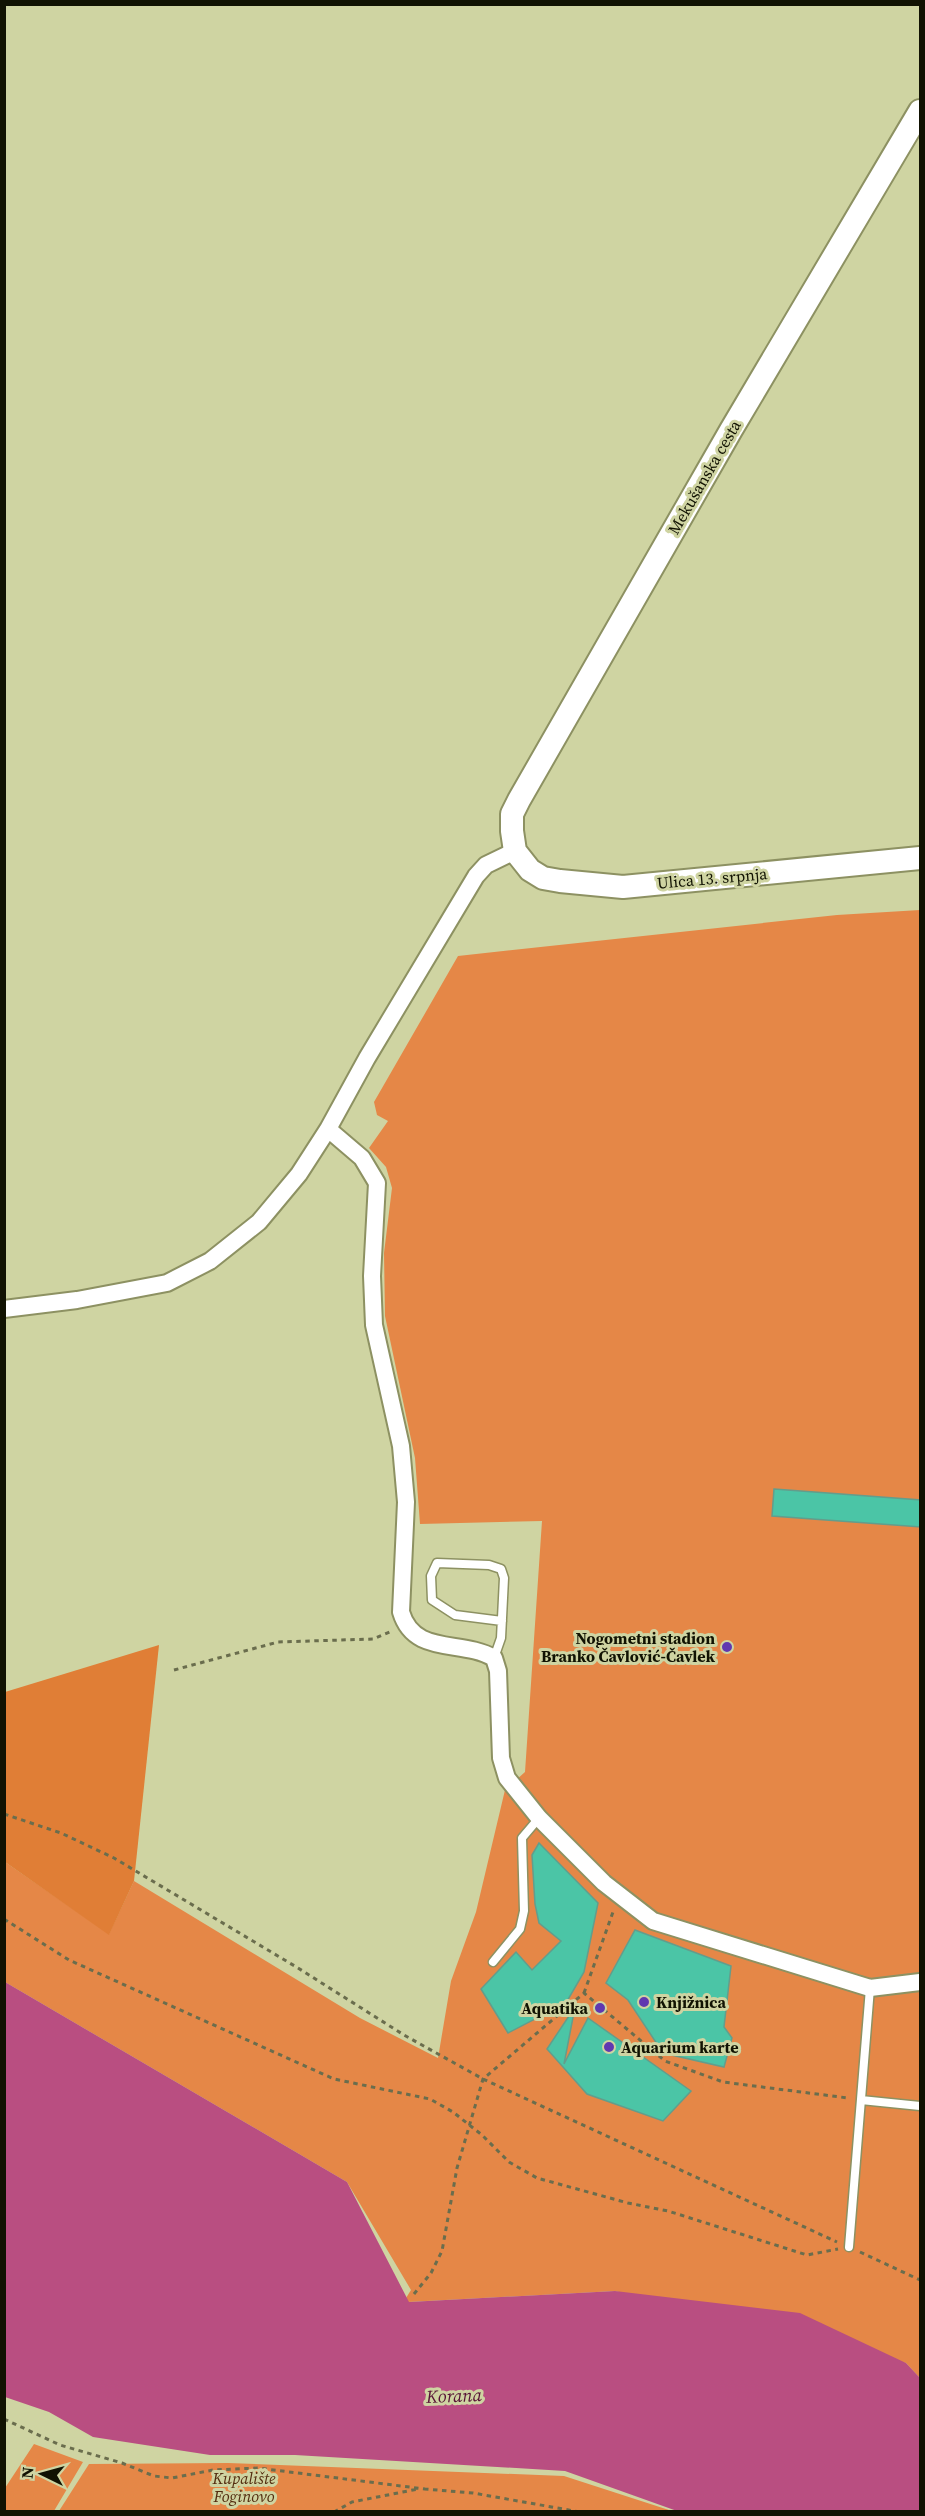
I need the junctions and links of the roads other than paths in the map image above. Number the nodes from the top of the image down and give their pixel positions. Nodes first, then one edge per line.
1 (921, 111) edge
2 (515, 850) junction
3 (921, 858) edge
4 (328, 1130) junction
5 (4, 1309) edge
6 (502, 1622) junction
7 (494, 1658) junction
8 (539, 1818) junction
9 (493, 1962) dead end
10 (921, 1982) edge
11 (870, 1988) junction
12 (861, 2100) junction
13 (921, 2106) edge
14 (849, 2247) road end

1 - 2 street, Mekušanska cesta
2 - 3 street, Ulica 13. srpnja
2 - 4 street
4 - 5 street
4 - 7 street
6 - 6 lane
6 - 7 lane
7 - 8 street
8 - 9 lane
8 - 11 street
10 - 11 street
11 - 12 lane
12 - 13 lane
12 - 14 lane

